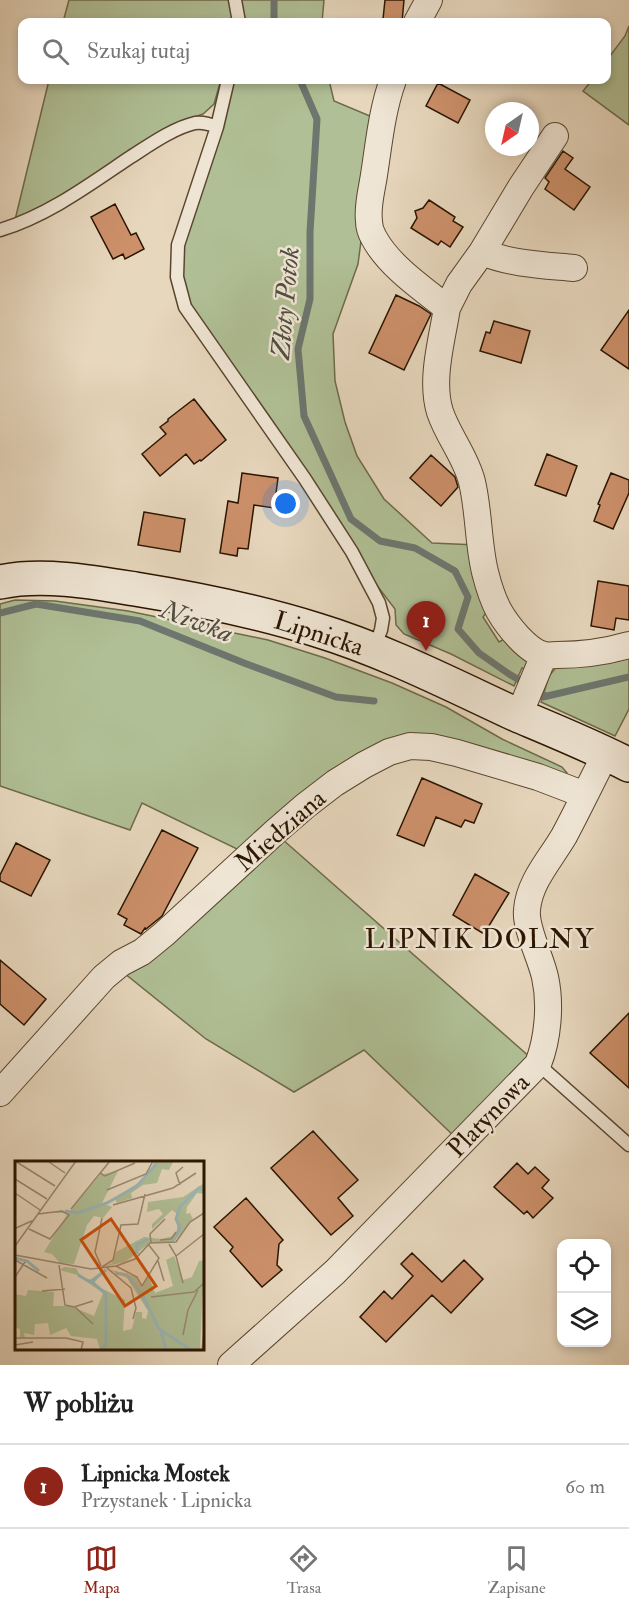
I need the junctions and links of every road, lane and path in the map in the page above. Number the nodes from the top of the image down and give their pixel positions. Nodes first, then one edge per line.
1 (235, 0) edge
2 (429, 0) edge
3 (237, 18) edge
4 (419, 18) edge
5 (227, 84) edge
6 (392, 84) edge
7 (217, 127) junction
8 (555, 136) dead end
9 (0, 230) edge
10 (482, 252) junction
11 (574, 268) dead end
12 (447, 308) junction
13 (0, 582) edge
14 (629, 645) edge
15 (374, 650) junction
16 (541, 661) junction
17 (523, 706) junction
18 (617, 759) edge
19 (585, 795) junction
20 (538, 1064) junction
21 (0, 1093) edge
22 (629, 1145) edge
23 (231, 1365) edge

1 - 3 lane
2 - 4 street
5 - 7 lane
6 - 12 street
7 - 9 lane
7 - 15 lane
8 - 10 street
10 - 11 street
10 - 12 street
12 - 16 street
13 - 15 street, Lipnicka
14 - 16 street
15 - 17 street, Lipnicka
16 - 17 street
17 - 18 street, Lipnicka
18 - 19 street
19 - 20 street, Platynowa
19 - 21 street, Miedziana
20 - 22 lane
20 - 23 street, Platynowa

